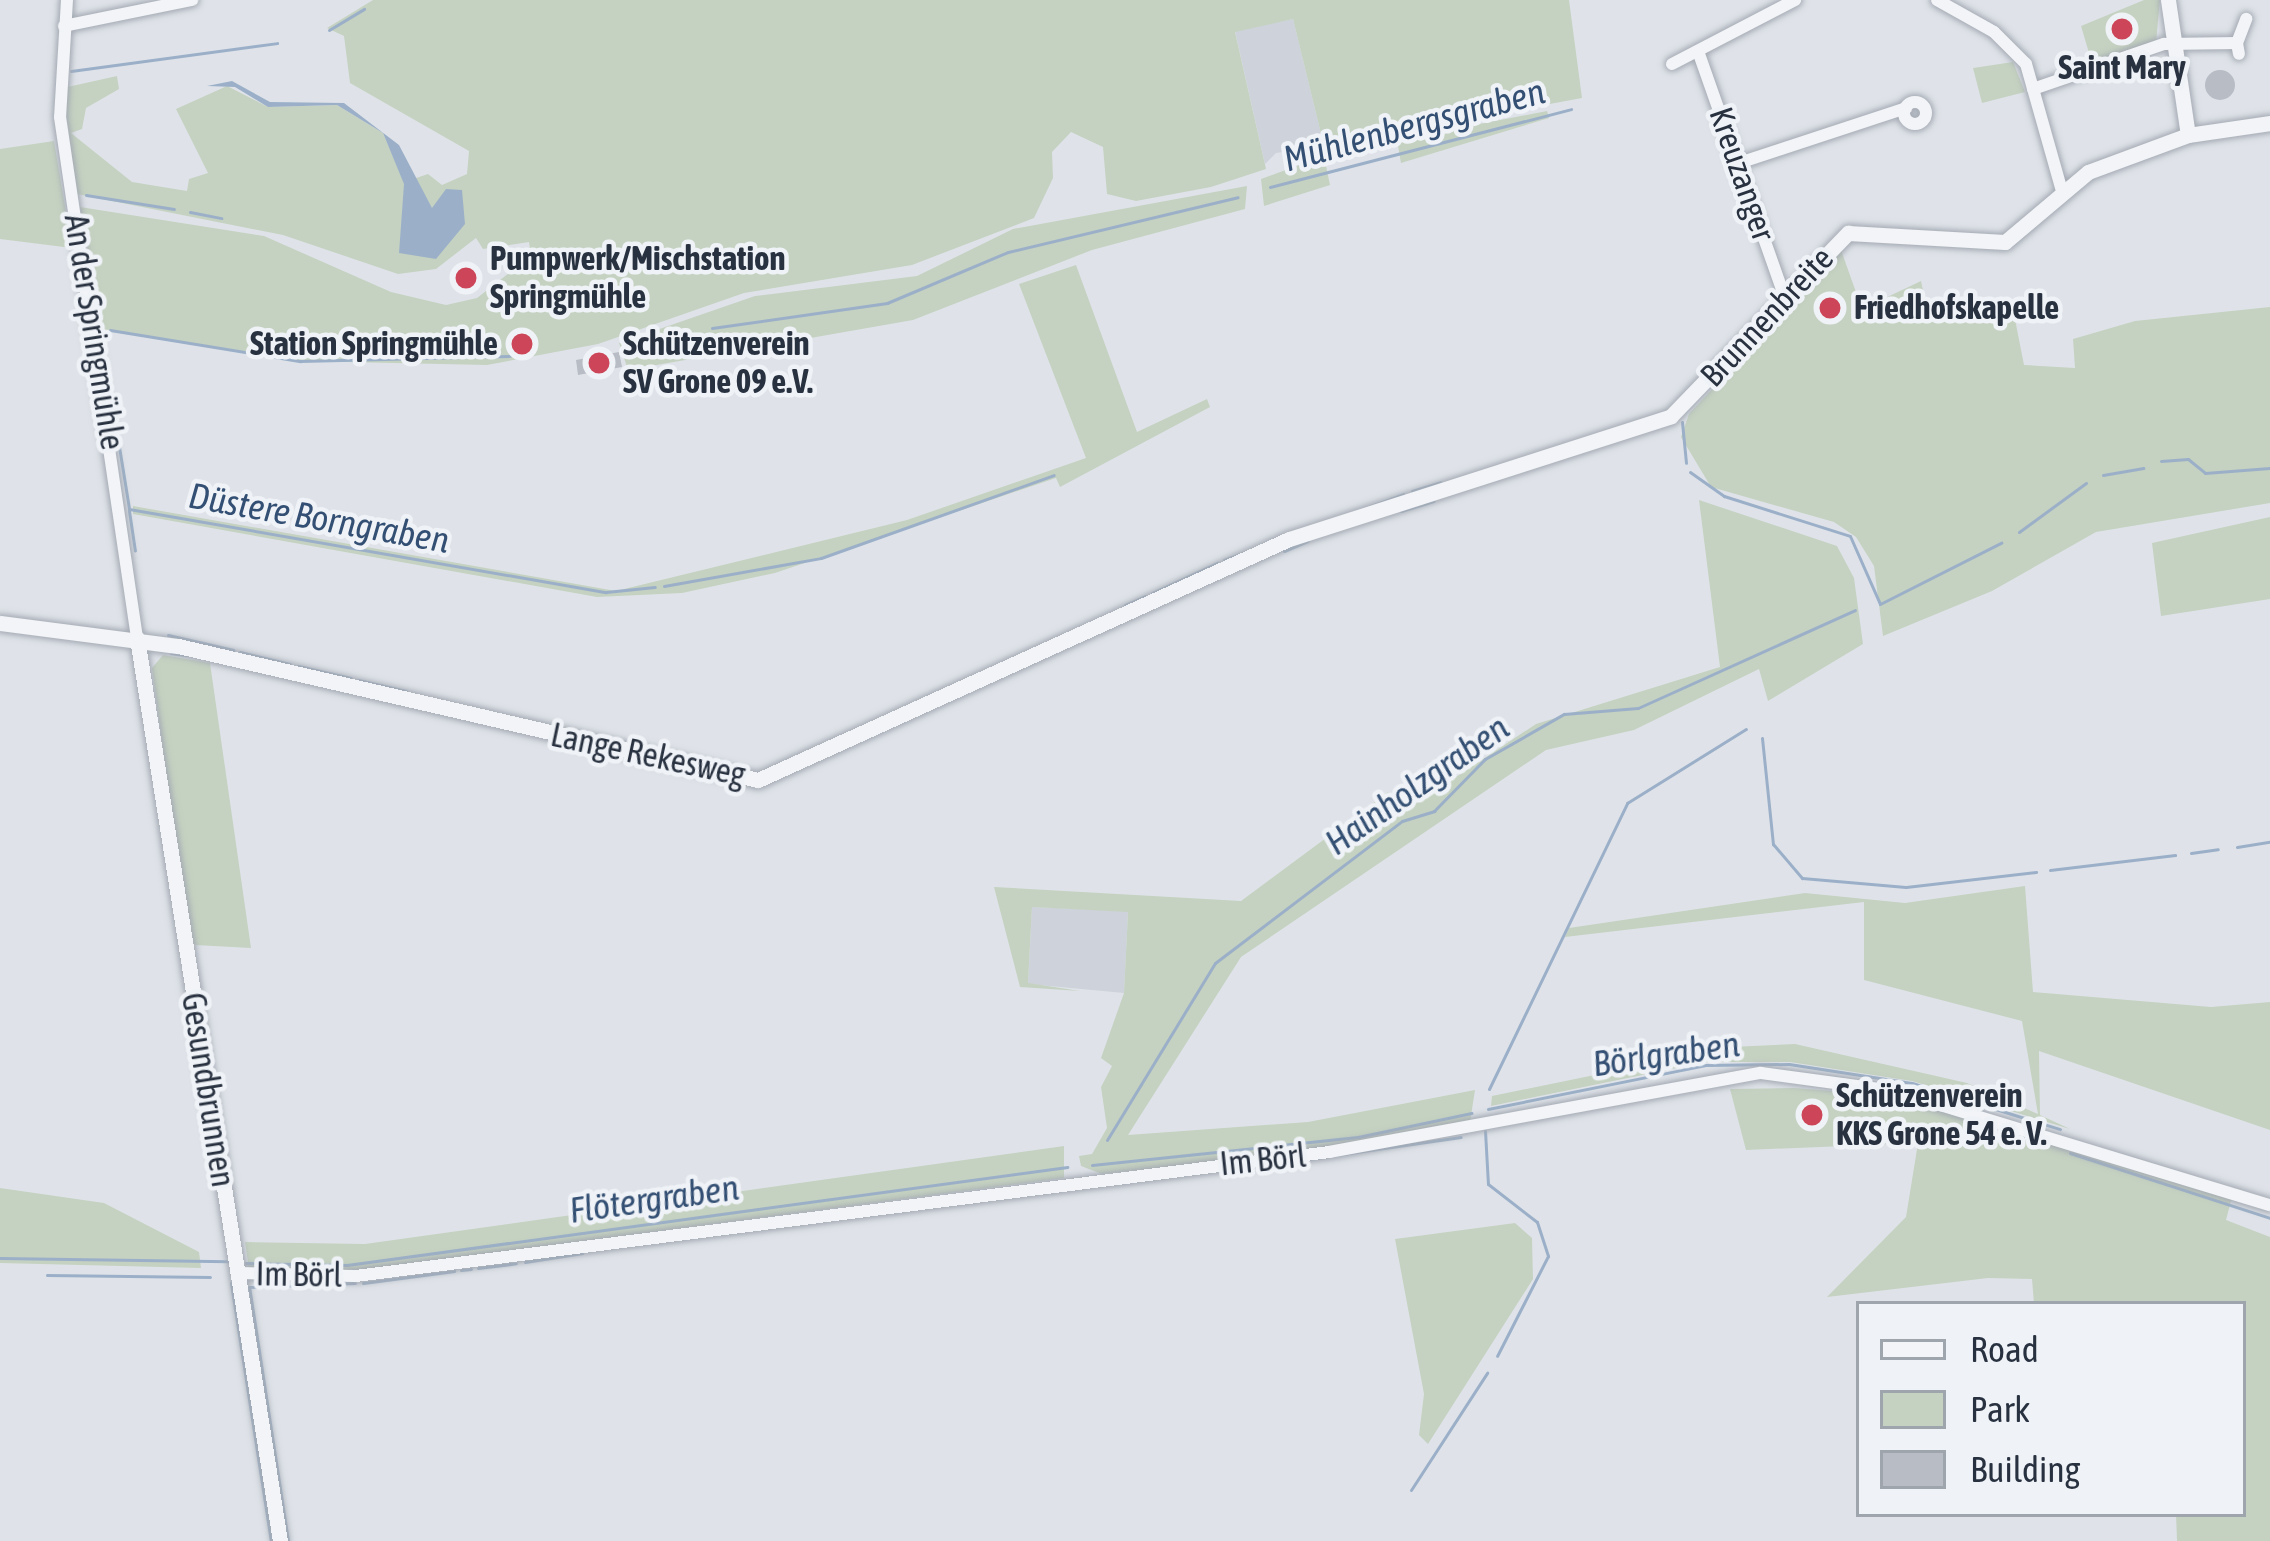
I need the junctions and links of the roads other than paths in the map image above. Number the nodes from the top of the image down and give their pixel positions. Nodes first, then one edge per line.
1 (67, 0) edge
2 (192, 0) edge
3 (1796, 0) edge
4 (1937, 0) edge
5 (2168, 0) edge
6 (2246, 19) dead end
7 (64, 26) junction
8 (2172, 44) junction
9 (1698, 51) junction
10 (1672, 64) dead end
11 (2033, 88) junction
12 (1906, 108) dead end
13 (2270, 123) edge
14 (2188, 136) junction
15 (1739, 164) junction
16 (2061, 188) junction
17 (1785, 298) junction
18 (1324, 526) joint
19 (0, 623) edge
20 (137, 638) junction
21 (2270, 1205) edge
22 (238, 1274) junction
23 (280, 1541) edge

1 - 7 street, An der Springmühle
2 - 7 street
3 - 9 street
4 - 11 street
5 - 8 street
6 - 8 street
7 - 20 street, An der Springmühle
8 - 11 street
8 - 14 street
9 - 10 street
9 - 15 street, Kreuzanger
11 - 16 street
12 - 15 street
13 - 14 street, Brunnenbreite
14 - 16 street, Brunnenbreite
15 - 17 street, Kreuzanger
16 - 17 street, Brunnenbreite
17 - 18 street, Brunnenbreite
18 - 20 street, Lange Rekesweg
19 - 20 street, Lange Rekesweg
20 - 22 street, Gesundbrunnen
21 - 22 street, Im Börl
22 - 23 street, Gesundbrunnen

